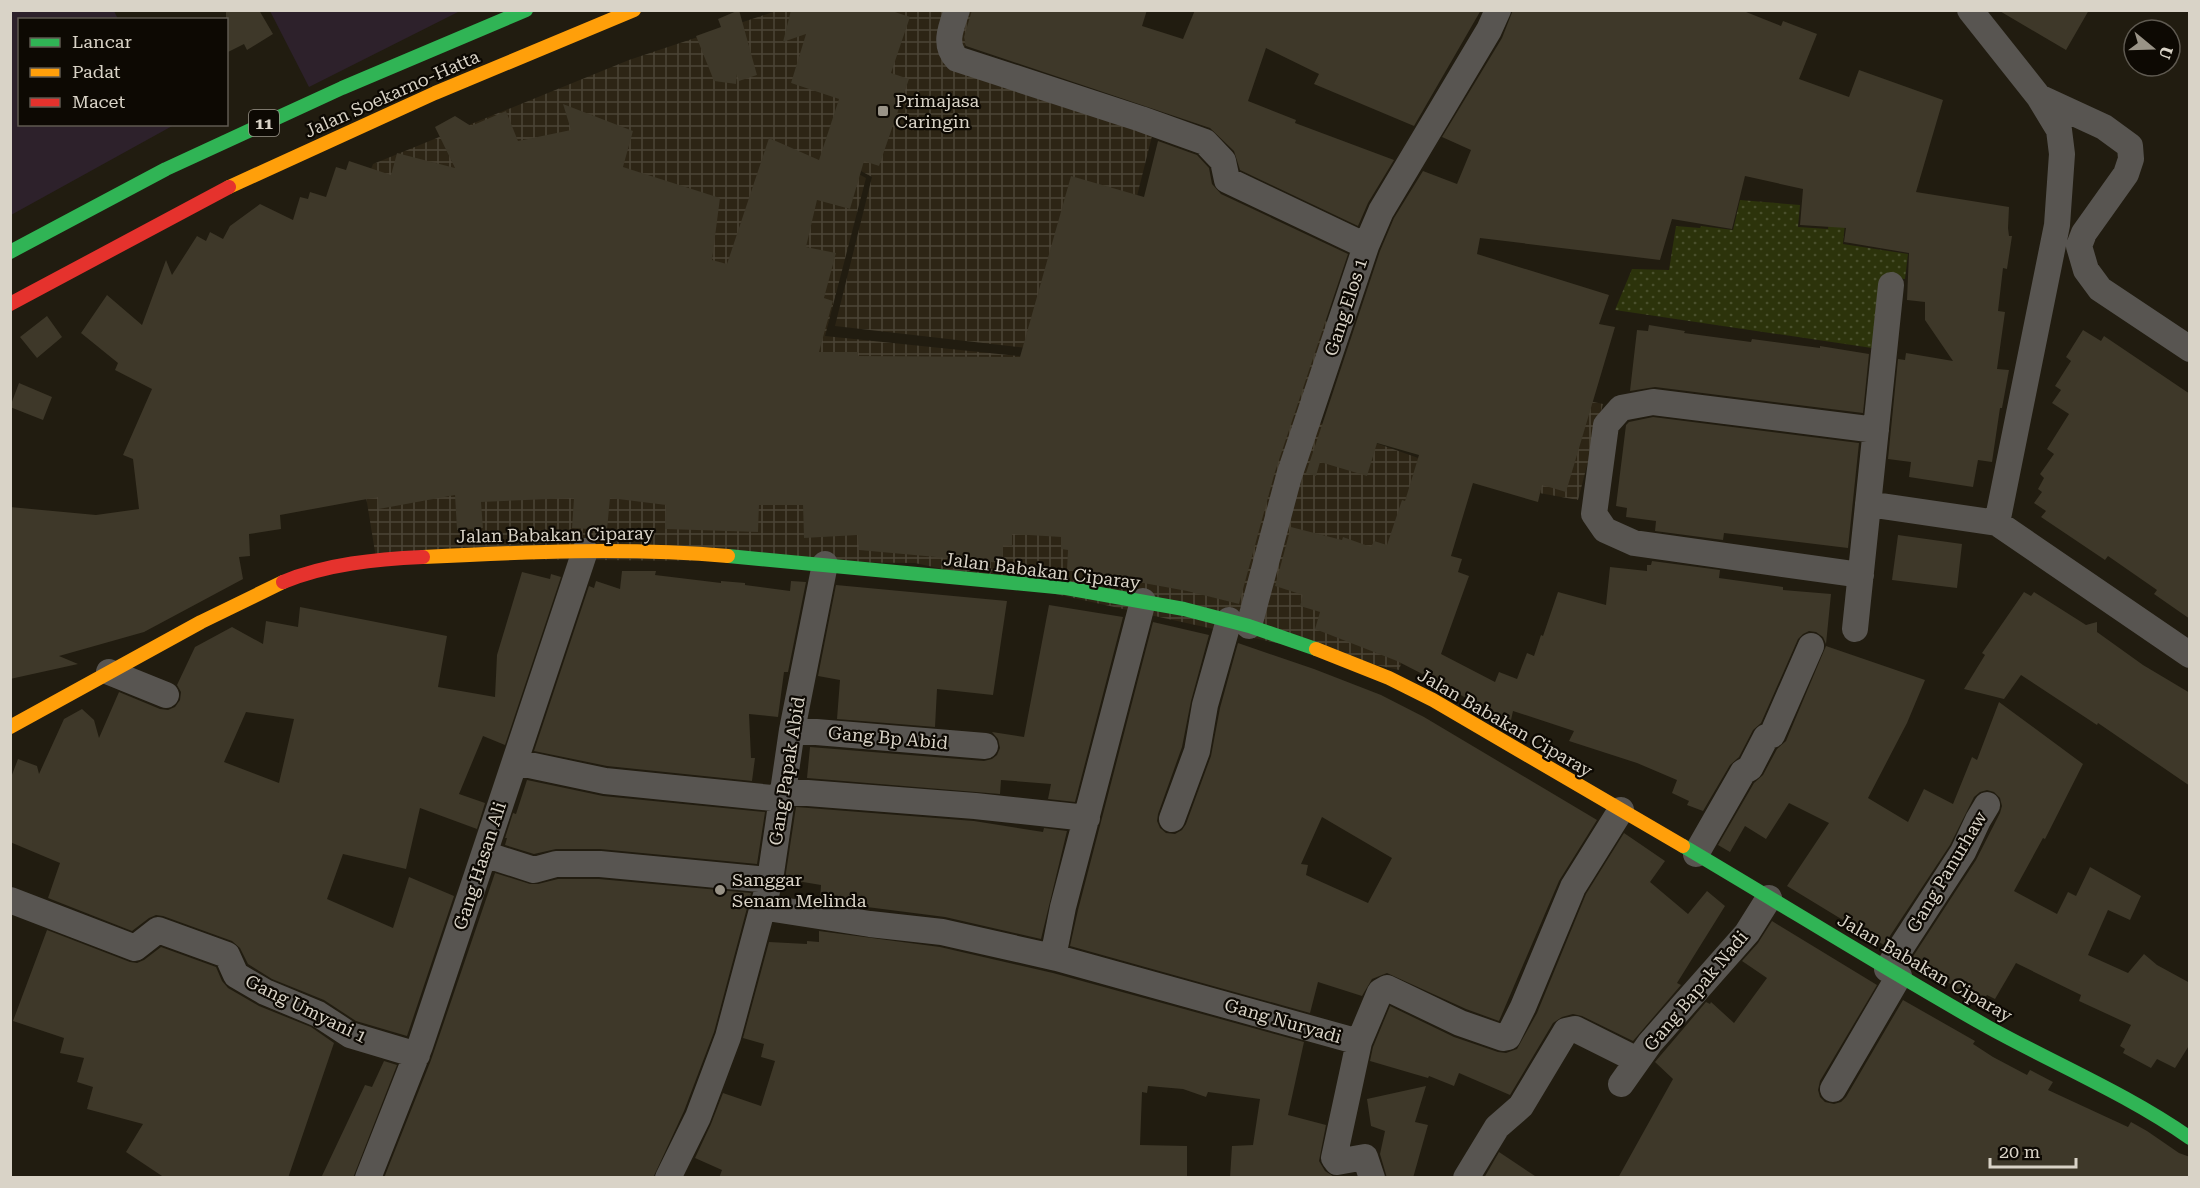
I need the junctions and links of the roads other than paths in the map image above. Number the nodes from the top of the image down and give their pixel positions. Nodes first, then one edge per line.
1 (526, 10) edge
2 (634, 10) edge
3 (957, 10) edge
4 (1498, 10) edge
5 (1970, 10) edge
6 (2039, 97) junction
7 (1366, 246) junction
8 (10, 252) edge
9 (1891, 285) dead end
10 (10, 304) edge
11 (2190, 349) edge
12 (1876, 430) junction
13 (1868, 504) junction
14 (1996, 523) junction
15 (585, 551) junction
16 (825, 564) junction
17 (1861, 575) junction
18 (1143, 601) junction
19 (1239, 623) junction
20 (1856, 629) dead end
21 (1811, 645) dead end
22 (2190, 655) edge
23 (109, 672) junction
24 (166, 695) dead end
25 (10, 727) edge
26 (792, 730) junction
27 (985, 746) dead end
28 (515, 762) junction
29 (782, 795) junction
30 (1988, 806) dead end
31 (1621, 810) junction
32 (1087, 818) junction
33 (1172, 819) dead end
34 (484, 854) junction
35 (1696, 854) junction
36 (770, 880) junction
37 (1769, 898) junction
38 (10, 900) edge
39 (762, 908) junction
40 (1053, 957) junction
41 (1893, 972) junction
42 (1359, 1042) junction
43 (417, 1055) junction
44 (1637, 1060) junction
45 (1621, 1084) dead end
46 (1833, 1089) dead end
47 (2190, 1138) edge
48 (368, 1178) edge
49 (668, 1178) edge
50 (1372, 1178) edge
51 (1466, 1178) edge

1 - 8 main road, Jalan Soekarno-Hatta / 11
2 - 10 main road, Jalan Soekarno-Hatta / 11
3 - 7 street
4 - 7 street, Gang Elos 1
5 - 6 street
6 - 11 street
6 - 14 street
7 - 19 street, Gang Elos 1
9 - 12 street
12 - 13 street
12 - 17 street
13 - 14 street
13 - 17 street
14 - 22 street
15 - 16 main road, Jalan Babakan Ciparay
15 - 23 main road, Jalan Babakan Ciparay
15 - 28 street, Gang Hasan Ali
16 - 18 main road, Jalan Babakan Ciparay
16 - 26 street, Gang Papak Abid
17 - 20 street
18 - 19 main road, Jalan Babakan Ciparay
18 - 32 street
19 - 31 main road, Jalan Babakan Ciparay
19 - 33 street, Gang Elos 1
21 - 35 street
23 - 24 street
23 - 25 main road, Jalan Babakan Ciparay
26 - 27 street, Gang Bp Abid
26 - 29 street, Gang Papak Abid
28 - 29 street
28 - 34 street, Gang Hasan Ali
29 - 32 street
29 - 36 street, Gang Papak Abid
30 - 41 street, Gang Panurhaw
31 - 35 main road, Jalan Babakan Ciparay
31 - 42 street, Gang Nuryadi
32 - 40 street
34 - 36 street
34 - 43 street, Gang Hasan Ali
35 - 37 main road, Jalan Babakan Ciparay
36 - 39 street, Gang Papak Abid
37 - 41 main road, Jalan Babakan Ciparay
37 - 44 street, Gang Bapak Nadi
38 - 43 street, Gang Umyani 1
39 - 40 street, Gang Nuryadi
39 - 49 street, Gang Papak Abid
40 - 42 street, Gang Nuryadi
41 - 46 street, Gang Panurhaw
41 - 47 main road, Jalan Babakan Ciparay
42 - 50 street
43 - 48 street, Gang Hasan Ali
44 - 45 street, Gang Bapak Nadi
44 - 51 street

